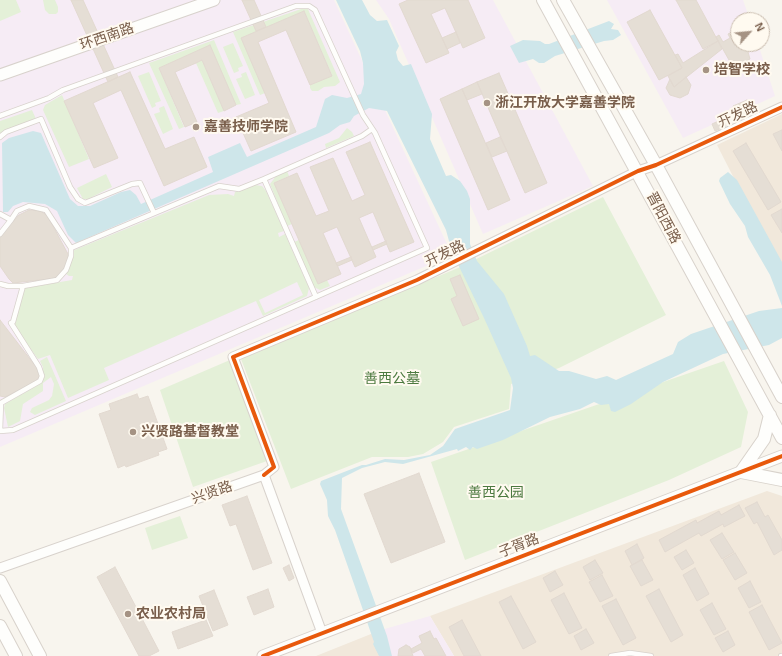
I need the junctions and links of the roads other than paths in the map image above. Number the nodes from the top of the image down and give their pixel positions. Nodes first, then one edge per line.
1 (214, 0) edge
2 (543, 0) edge
3 (563, 0) edge
4 (0, 75) edge
5 (782, 107) edge
6 (0, 116) edge
7 (372, 129) junction
8 (0, 137) edge
9 (656, 165) junction
10 (638, 171) junction
11 (264, 179) junction
12 (154, 213) junction
13 (0, 214) edge
14 (11, 220) junction
15 (0, 234) edge
16 (70, 248) junction
17 (0, 284) edge
18 (23, 286) junction
19 (316, 297) junction
20 (782, 397) edge
21 (770, 415) junction
22 (0, 430) edge
23 (782, 438) edge
24 (782, 456) edge
25 (742, 472) junction
26 (264, 475) junction
27 (782, 480) edge
28 (0, 568) edge
29 (0, 581) edge
30 (0, 626) edge
31 (322, 633) junction
32 (16, 656) edge
33 (40, 656) edge
34 (263, 656) edge
35 (611, 656) edge
36 (651, 656) edge

1 - 4 street, 环西南路
2 - 10 main road, 晋阳西路
3 - 9 main road, 晋阳西路
5 - 9 street, 开发路
6 - 7 lane
7 - 11 lane
7 - 19 lane
8 - 12 lane
9 - 10 street, 开发路
9 - 20 main road, 晋阳西路
10 - 21 main road, 晋阳西路
10 - 26 street, 开发路
11 - 12 lane
11 - 19 lane
12 - 16 lane
13 - 14 lane
14 - 15 lane
14 - 16 lane
16 - 18 lane
17 - 18 lane
18 - 22 lane
19 - 22 lane
21 - 23 main road, 晋阳西路
21 - 25 main road
24 - 25 street, 子胥路
25 - 27 main road
25 - 31 street, 子胥路
26 - 28 street, 兴贤路
26 - 31 street
29 - 33 main road
30 - 32 main road
31 - 34 street, 子胥路
35 - 36 lane

